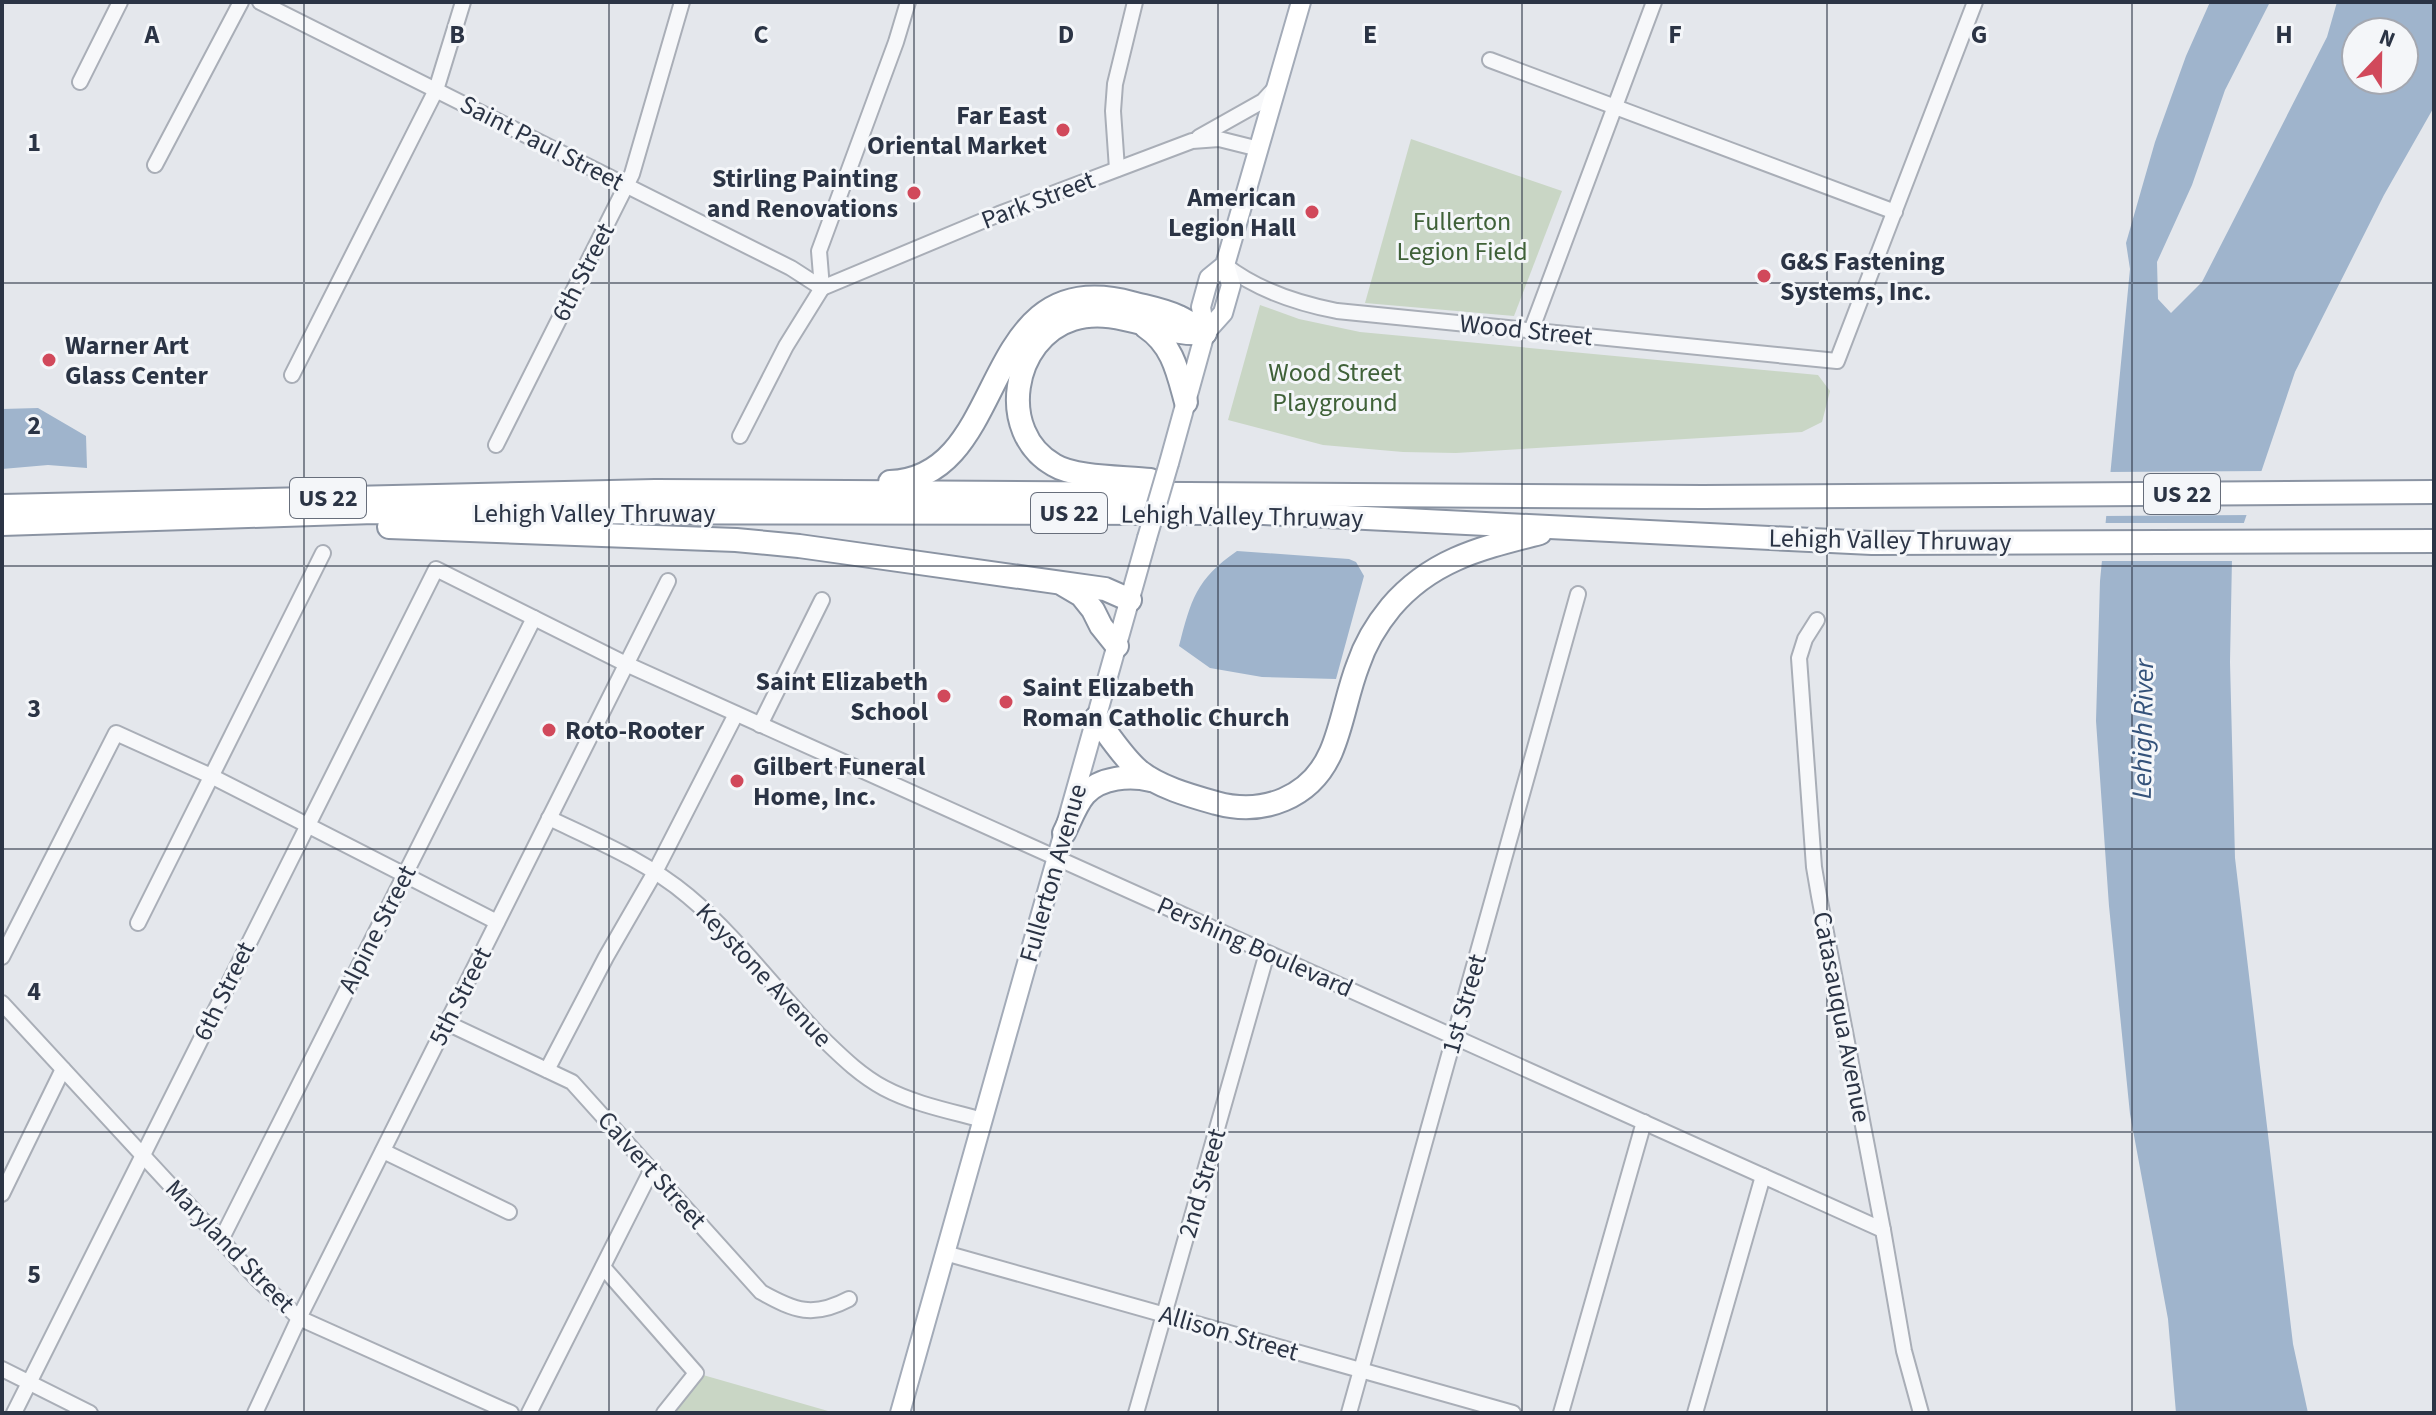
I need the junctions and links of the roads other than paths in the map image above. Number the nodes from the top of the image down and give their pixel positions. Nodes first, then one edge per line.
1 (120, 2) edge
2 (241, 2) edge
3 (260, 2) edge
4 (463, 2) edge
5 (682, 2) edge
6 (908, 2) edge
7 (1135, 2) edge
8 (1301, 2) edge
9 (1654, 2) edge
10 (1975, 2) edge
11 (1490, 60) dead end
12 (80, 82) dead end
13 (1278, 85) junction
14 (436, 90) junction
15 (1615, 107) junction
16 (1192, 141) junction
17 (1259, 149) junction
18 (155, 165) dead end
19 (1117, 169) junction
20 (626, 185) junction
21 (1895, 212) junction
22 (1225, 265) junction
23 (822, 288) junction
24 (1142, 325) junction
25 (1531, 331) junction
26 (1205, 333) junction
27 (292, 375) dead end
28 (1186, 402) junction
29 (740, 436) dead end
30 (496, 445) dead end
31 (655, 491) junction
32 (2434, 492) edge
33 (1283, 493) junction
34 (2, 506) edge
35 (208, 518) junction
36 (2, 524) edge
37 (1562, 528) junction
38 (2434, 541) edge
39 (323, 553) dead end
40 (436, 569) joint
41 (668, 581) dead end
42 (1063, 584) junction
43 (1578, 594) dead end
44 (822, 600) dead end
45 (1130, 600) junction
46 (534, 618) junction
47 (1817, 620) dead end
48 (1117, 646) junction
49 (626, 664) junction
50 (736, 714) junction
51 (1096, 718) junction
52 (760, 725) junction
53 (211, 776) junction
54 (1157, 782) junction
55 (549, 818) junction
56 (306, 826) junction
57 (1064, 833) junction
58 (1057, 858) junction
59 (655, 872) junction
60 (403, 876) junction
61 (497, 922) junction
62 (138, 923) dead end
63 (1267, 953) junction
64 (2, 957) edge
65 (2, 1003) edge
66 (447, 1023) junction
67 (1455, 1037) junction
68 (63, 1069) junction
69 (547, 1070) junction
70 (983, 1120) junction
71 (1644, 1122) junction
72 (383, 1151) junction
73 (143, 1154) junction
74 (652, 1169) junction
75 (1763, 1176) junction
76 (2, 1194) edge
77 (509, 1212) dead end
78 (1883, 1230) junction
79 (221, 1240) junction
80 (945, 1253) junction
81 (603, 1267) junction
82 (849, 1299) dead end
83 (1164, 1315) junction
84 (299, 1318) junction
85 (2, 1369) edge
86 (1361, 1370) junction
87 (28, 1382) junction
88 (14, 1413) edge
89 (90, 1413) edge
90 (255, 1413) edge
91 (511, 1413) edge
92 (529, 1413) edge
93 (664, 1413) edge
94 (900, 1413) edge
95 (1136, 1413) edge
96 (1349, 1413) edge
97 (1513, 1413) edge
98 (1561, 1413) edge
99 (1695, 1413) edge
100 (1921, 1413) edge

1 - 12 street
2 - 18 street
3 - 14 street, Saint Paul Street
4 - 14 street
5 - 20 street, 6th Street
6 - 23 street
7 - 19 street
8 - 13 main road, Fullerton Avenue
9 - 15 street
10 - 21 street
11 - 15 street
13 - 16 street
13 - 17 main road, Fullerton Avenue
14 - 20 street, Saint Paul Street
14 - 27 street
15 - 21 street
15 - 25 street
16 - 17 street, Park Street
16 - 19 street, Park Street
17 - 22 main road, Fullerton Avenue
19 - 23 street, Park Street
20 - 23 street, Saint Paul Street
20 - 30 street, 6th Street
21 - 25 street, Wood Street
22 - 25 street, Wood Street
22 - 26 main road, Fullerton Avenue
23 - 29 street
24 - 26 highway
24 - 28 highway
24 - 33 highway
26 - 28 main road, Fullerton Avenue
26 - 31 highway
28 - 45 main road, Fullerton Avenue, bridge
31 - 33 highway, Lehigh Valley Thruway / US 22
31 - 34 highway, Lehigh Valley Thruway / US 22
32 - 33 highway, Lehigh Valley Thruway / US 22
35 - 36 highway, Lehigh Valley Thruway / US 22
35 - 37 highway, Lehigh Valley Thruway / US 22
35 - 42 highway
37 - 38 highway, Lehigh Valley Thruway / US 22
37 - 54 highway
39 - 53 street
40 - 46 street, Pershing Boulevard
40 - 56 street, 6th Street
41 - 49 street, 5th Street
42 - 45 highway
42 - 48 highway
43 - 67 street, 1st Street
44 - 52 street
45 - 48 main road, Fullerton Avenue
46 - 49 street, Pershing Boulevard
46 - 60 street, Alpine Street
47 - 78 street, Catasauqua Avenue
48 - 51 main road, Fullerton Avenue
49 - 50 street, Pershing Boulevard
49 - 55 street, 5th Street
50 - 52 street, Pershing Boulevard
50 - 59 street
51 - 54 highway
51 - 57 main road, Fullerton Avenue
52 - 58 street, Pershing Boulevard
53 - 56 street
53 - 62 street
53 - 64 street
54 - 57 highway
55 - 59 street, Keystone Avenue
55 - 61 street, 5th Street
56 - 60 street
56 - 73 street, 6th Street
57 - 58 main road, Fullerton Avenue
58 - 63 street, Pershing Boulevard
58 - 70 main road, Fullerton Avenue
59 - 69 street
59 - 70 street, Keystone Avenue
60 - 61 street
60 - 79 street, Alpine Street
61 - 66 street, 5th Street
63 - 67 street, Pershing Boulevard
63 - 83 street, 2nd Street
65 - 68 street, Maryland Street
66 - 69 street, Calvert Street
66 - 72 street, 5th Street
67 - 71 street, Pershing Boulevard
67 - 86 street, 1st Street
68 - 73 street, Maryland Street
68 - 76 street
69 - 74 street, Calvert Street
70 - 80 main road, Fullerton Avenue
71 - 75 street, Pershing Boulevard
71 - 98 street
72 - 77 street
72 - 84 street, 5th Street
73 - 79 street, Maryland Street
73 - 87 street, 6th Street
74 - 81 street
74 - 82 street, Calvert Street
75 - 78 street, Pershing Boulevard
75 - 99 street
78 - 100 street, Catasauqua Avenue
79 - 84 street, Maryland Street
80 - 83 street, Allison Street
80 - 94 main road, Fullerton Avenue
81 - 92 street
81 - 93 street
83 - 86 street, Allison Street
83 - 95 street, 2nd Street
84 - 90 street, 5th Street
84 - 91 street, Maryland Street
85 - 87 street
86 - 96 street, 1st Street
86 - 97 street, Allison Street
87 - 88 street, 6th Street
87 - 89 street

